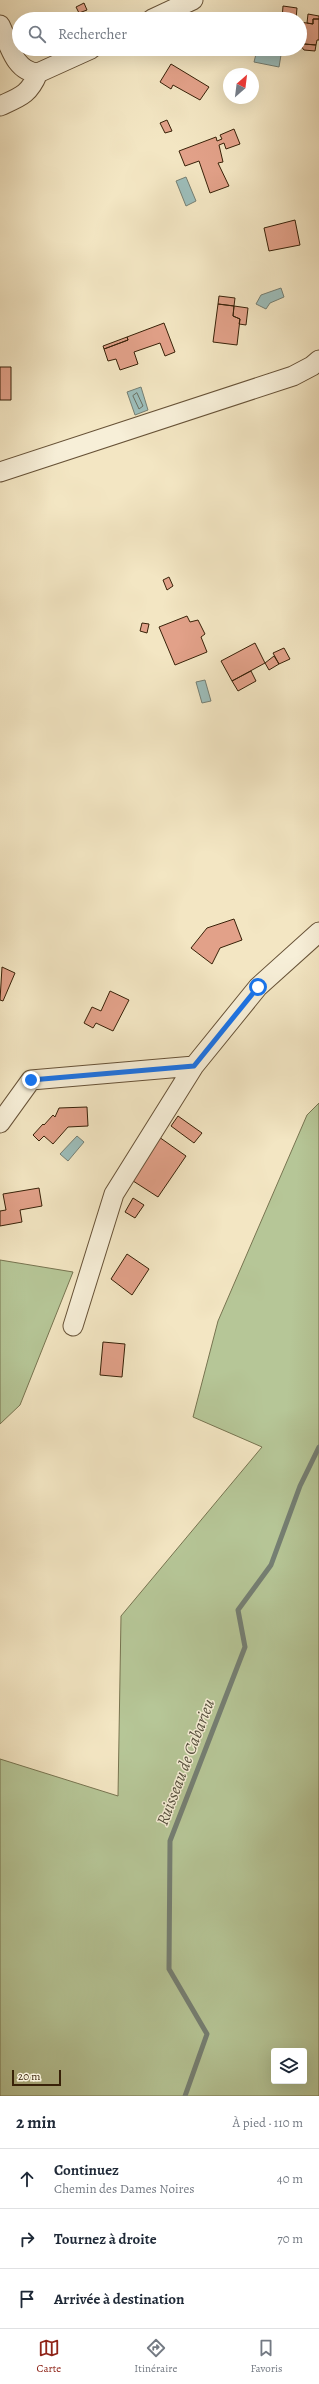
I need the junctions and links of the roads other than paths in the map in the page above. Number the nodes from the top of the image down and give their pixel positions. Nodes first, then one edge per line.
1 (193, 0) edge
2 (167, 12) edge
3 (0, 24) edge
4 (12, 51) edge
5 (14, 56) edge
6 (76, 56) edge
7 (38, 73) junction
8 (0, 106) edge
9 (319, 360) edge
10 (0, 472) edge
11 (319, 932) edge
12 (194, 1066) junction
13 (0, 1123) edge
14 (73, 1326) dead end

1 - 2 street
3 - 4 street
5 - 7 street
6 - 7 street
7 - 8 street
9 - 10 street
11 - 12 street
12 - 13 street
12 - 14 street

